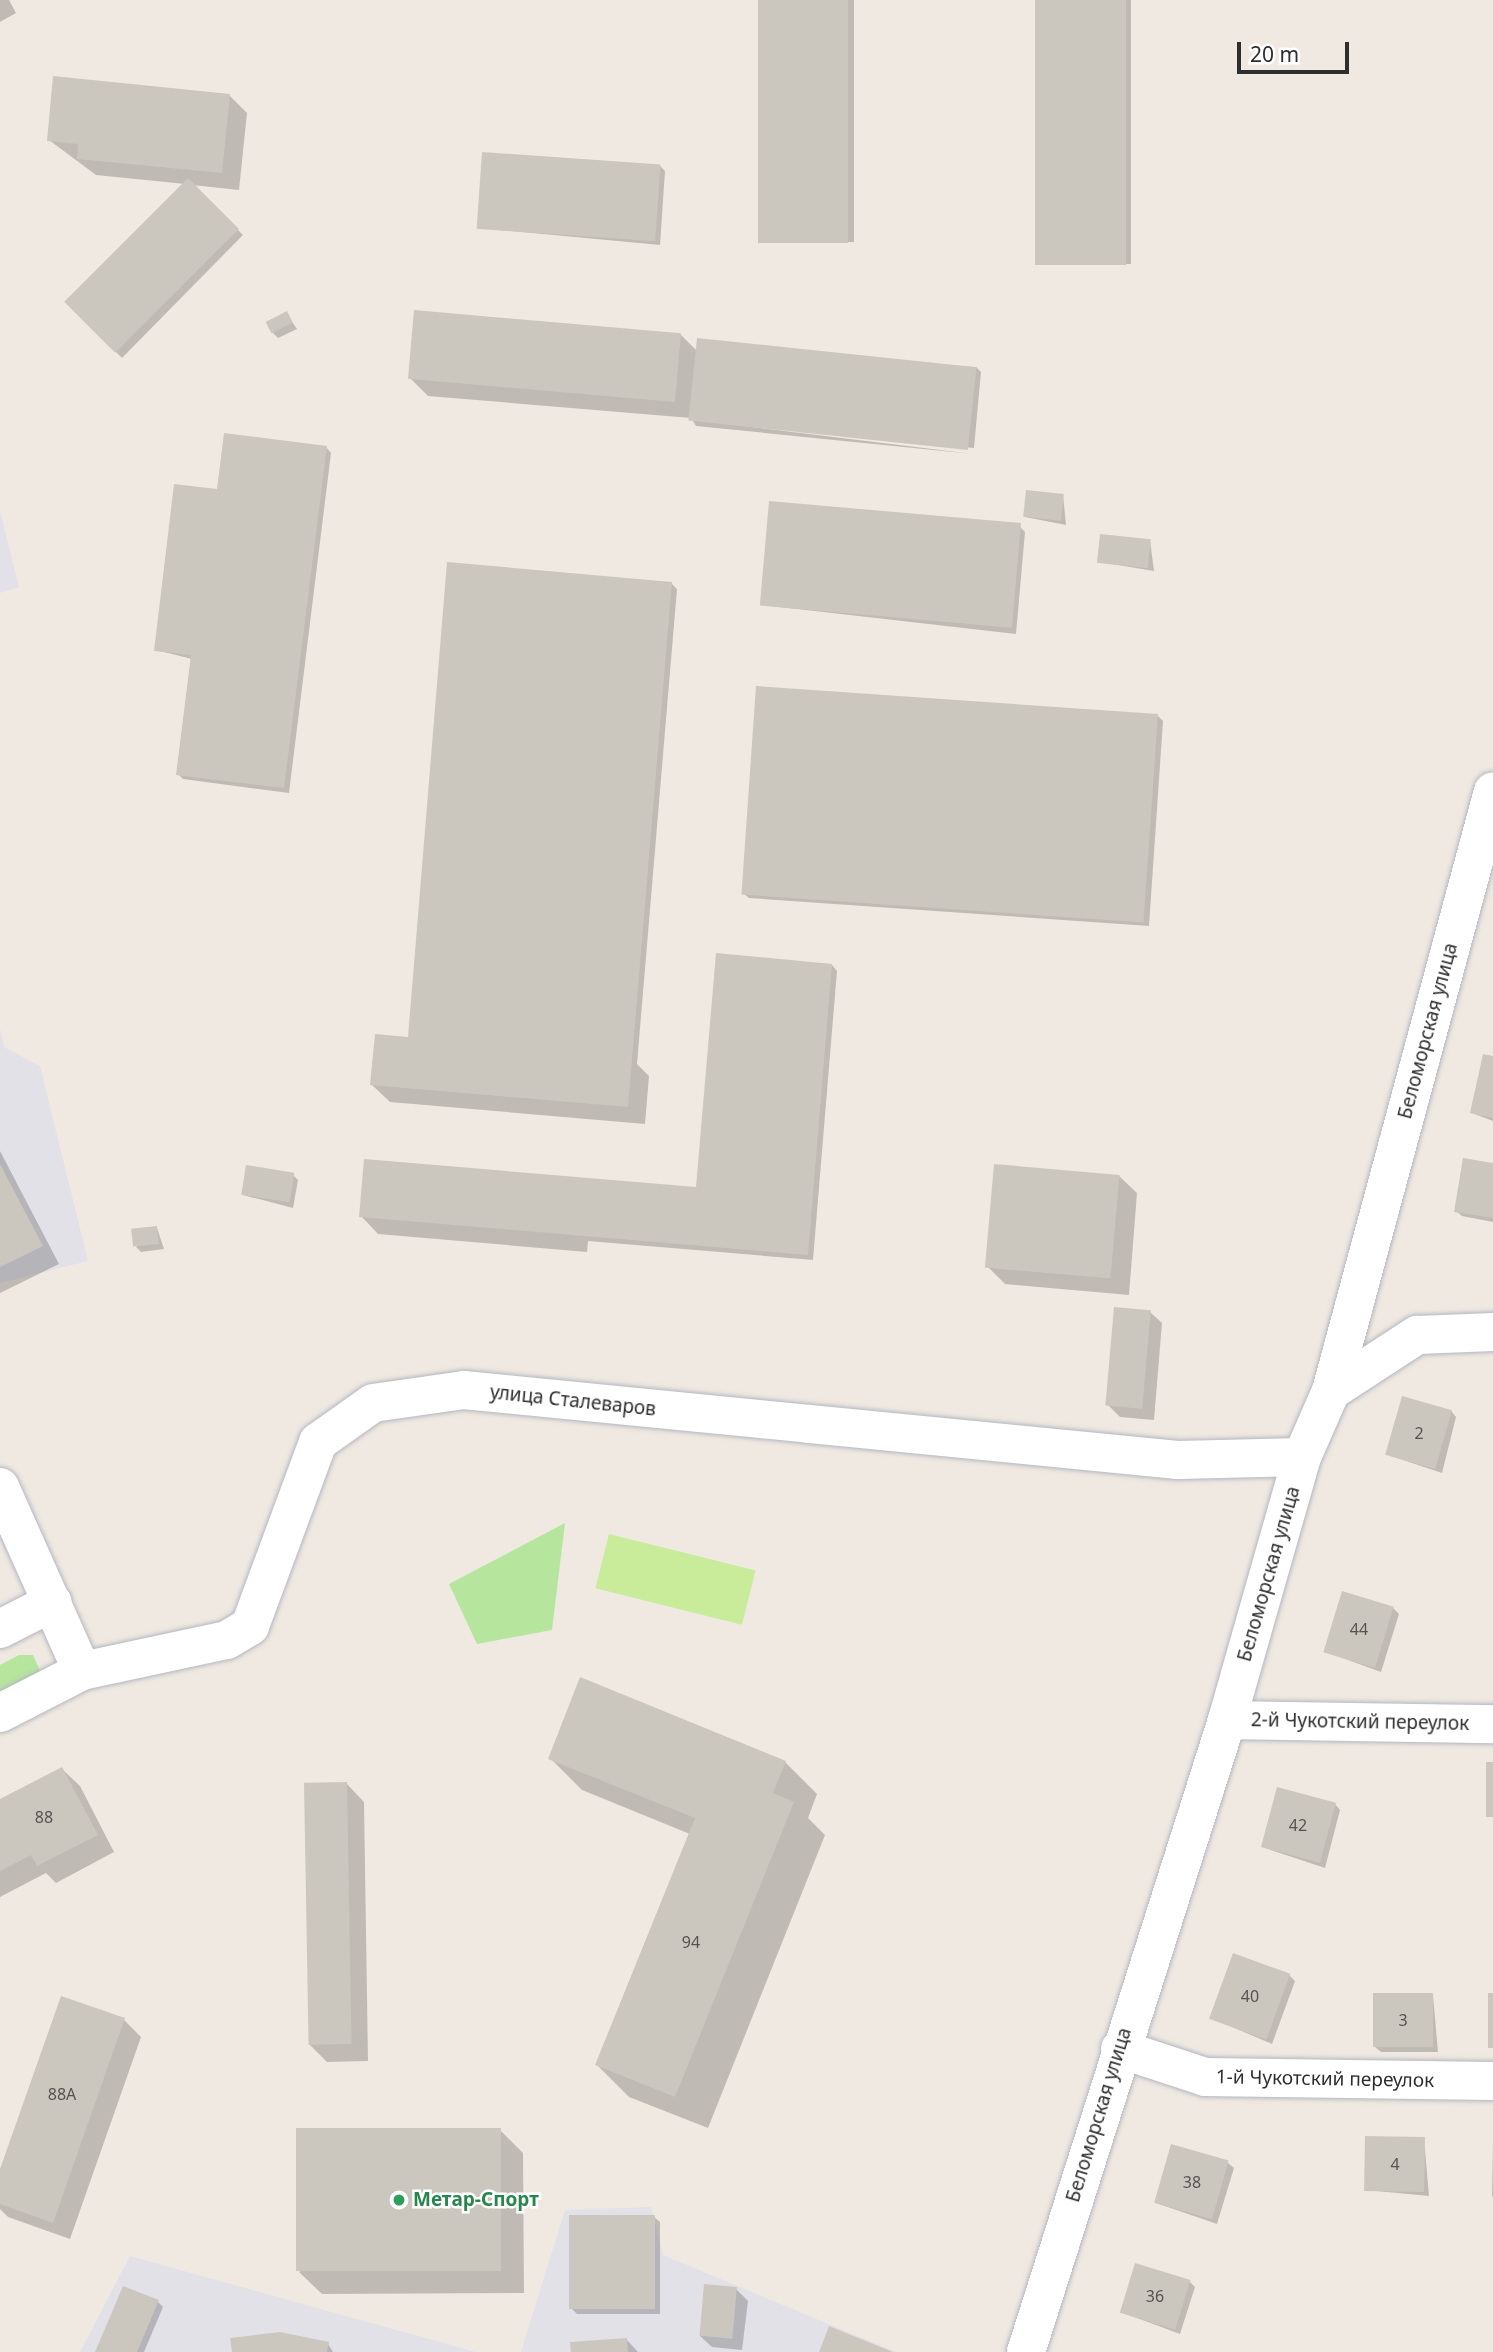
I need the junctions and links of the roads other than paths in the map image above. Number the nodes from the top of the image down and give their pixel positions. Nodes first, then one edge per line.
1 (1493, 791) edge
2 (1493, 1332) edge
3 (1331, 1391) junction
4 (1302, 1457) junction
5 (0, 1487) edge
6 (53, 1602) junction
7 (0, 1629) edge
8 (82, 1671) junction
9 (0, 1713) edge
10 (1227, 1720) junction
11 (1493, 1724) edge
12 (1120, 2049) junction
13 (1493, 2081) edge
14 (1026, 2352) edge

1 - 3 street, Беломорская улица
2 - 3 street
3 - 4 street, Беломорская улица
4 - 8 street, улица Сталеваров
4 - 10 street, Беломорская улица
5 - 6 street
6 - 7 street
6 - 8 street
8 - 9 street, улица Сталеваров
10 - 11 street, 2-й Чукотский переулок
10 - 12 street, Беломорская улица
12 - 13 street, 1-й Чукотский переулок
12 - 14 street, Беломорская улица

